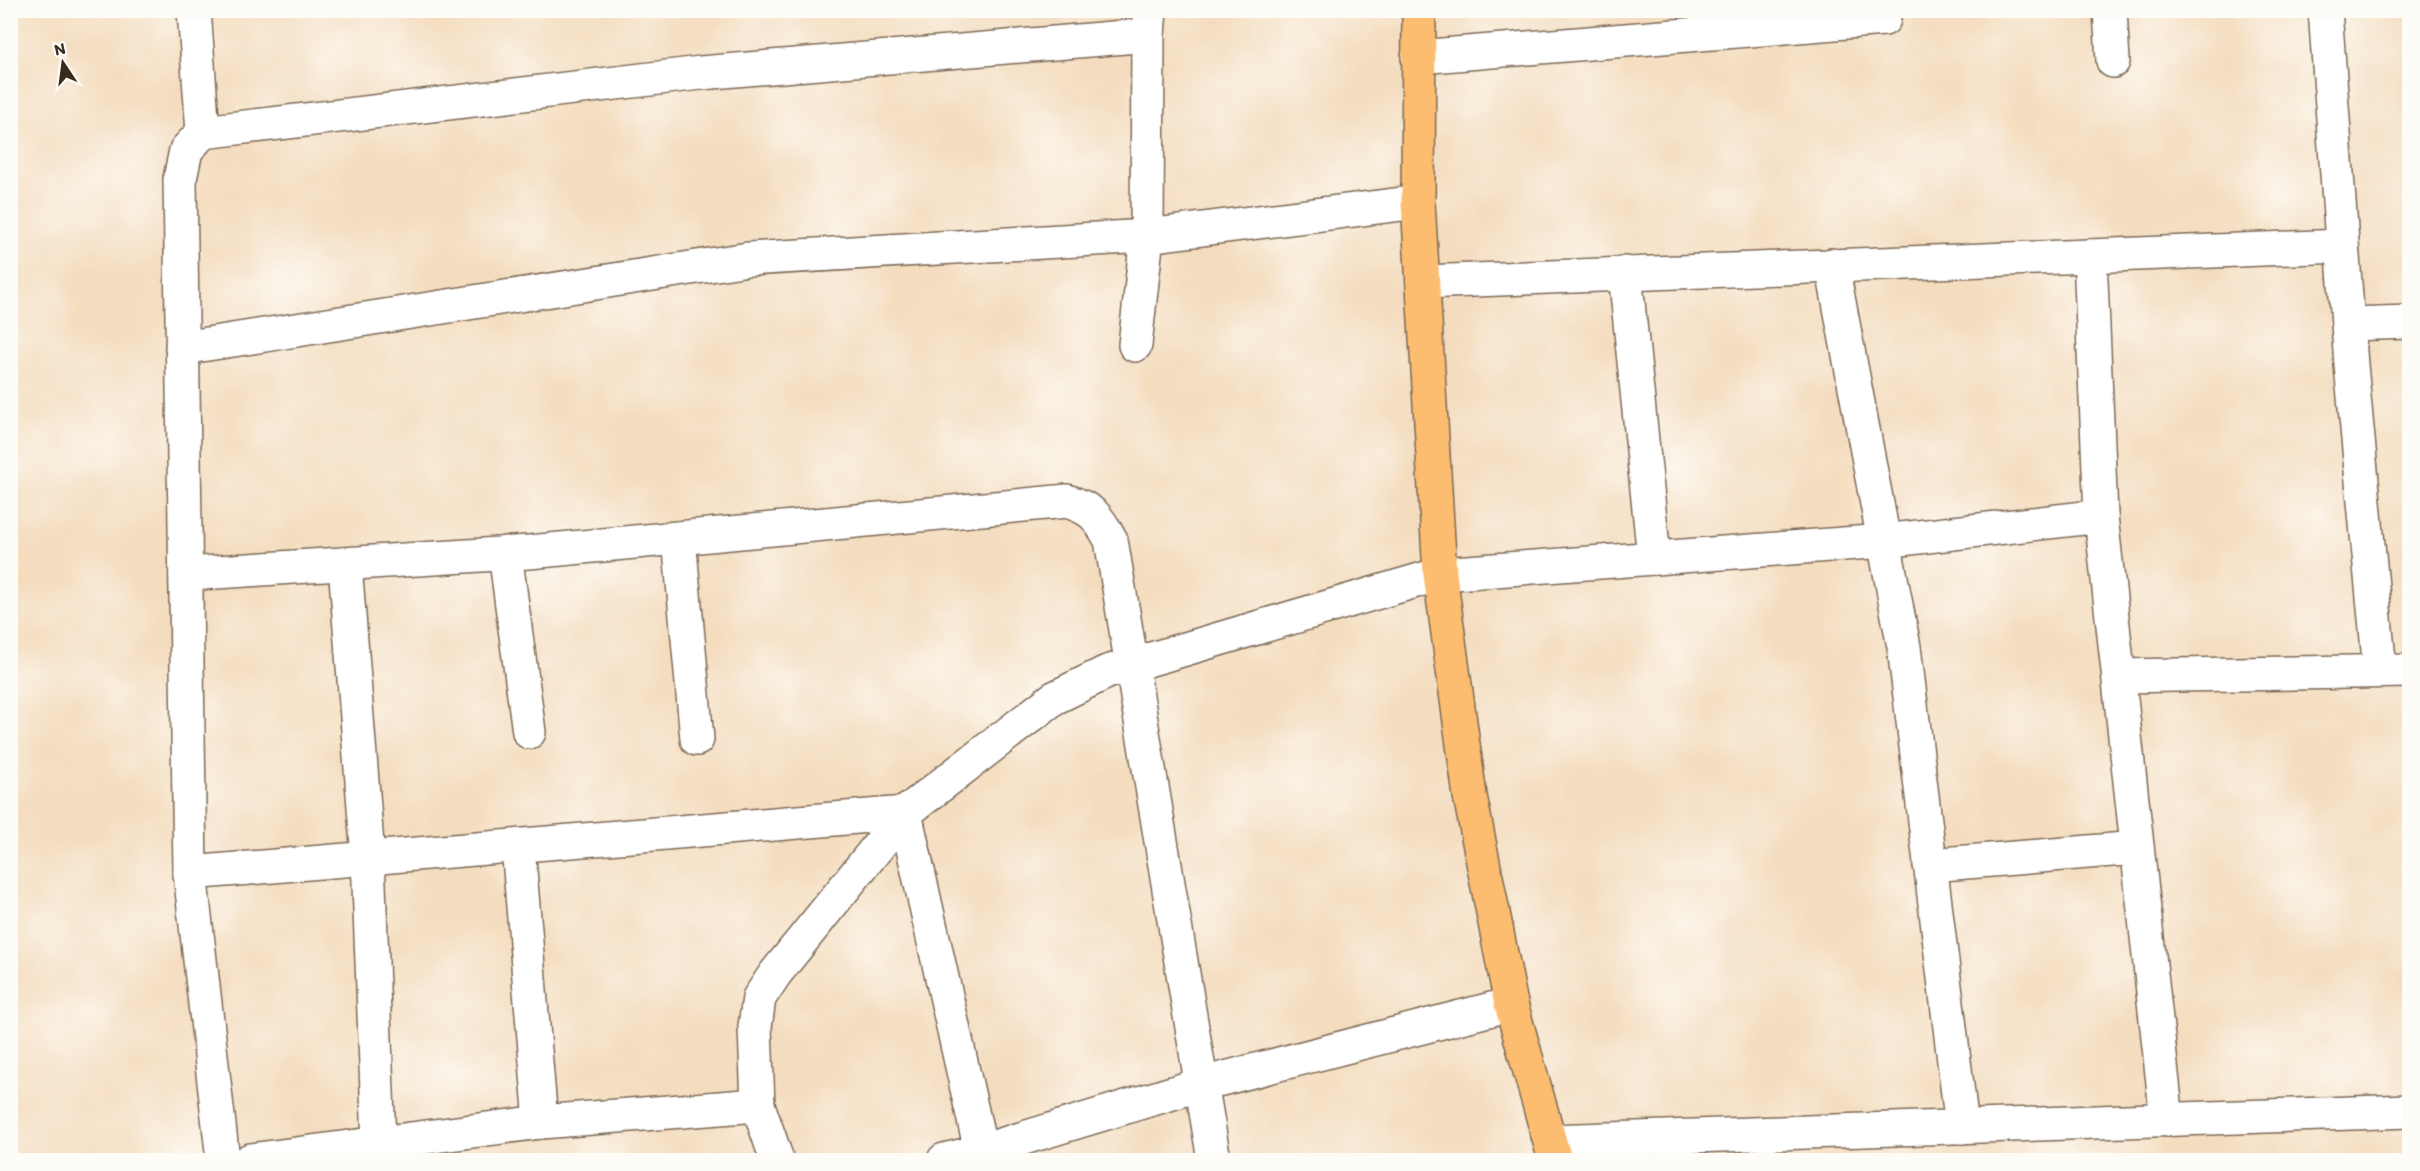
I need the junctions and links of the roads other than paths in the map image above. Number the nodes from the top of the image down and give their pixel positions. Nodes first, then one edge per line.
1 (194, 10) edge
2 (1419, 10) edge
3 (1884, 10) edge
4 (2110, 10) edge
5 (2325, 10) edge
6 (1149, 23) edge
7 (1418, 57) junction
8 (2113, 61) dead end
9 (203, 132) junction
10 (1418, 202) junction
11 (1148, 236) junction
12 (2342, 246) junction
13 (2090, 256) junction
14 (1832, 265) junction
15 (1625, 273) junction
16 (1423, 282) junction
17 (2409, 322) edge
18 (2348, 324) junction
19 (1135, 345) dead end
20 (183, 348) junction
21 (2101, 516) junction
22 (679, 538) junction
23 (1884, 541) junction
24 (505, 554) junction
25 (1654, 558) junction
26 (345, 564) junction
27 (186, 574) junction
28 (1440, 574) junction
29 (1131, 665) junction
30 (2395, 671) edge
31 (2118, 676) junction
32 (529, 732) dead end
33 (697, 739) dead end
34 (905, 813) junction
35 (518, 846) junction
36 (2137, 848) junction
37 (368, 858) junction
38 (1930, 865) junction
39 (190, 873) junction
40 (1511, 1004) junction
41 (1202, 1084) junction
42 (758, 1105) junction
43 (2409, 1111) edge
44 (2167, 1120) junction
45 (541, 1122) junction
46 (1962, 1127) junction
47 (379, 1143) junction
48 (981, 1151) junction
49 (1552, 1151) edge
50 (223, 1161) edge
51 (250, 1161) edge
52 (777, 1161) edge
53 (944, 1161) edge
54 (1214, 1161) edge

1 - 9 street
2 - 7 main road
3 - 7 street
4 - 8 street
5 - 12 street
6 - 9 street
6 - 11 street
7 - 10 main road
9 - 20 street
10 - 11 street
10 - 16 main road
11 - 19 street
11 - 20 street
12 - 13 street
12 - 18 street
13 - 14 street
13 - 21 street
14 - 15 street
14 - 23 street
15 - 16 street
15 - 25 street
16 - 28 main road
17 - 18 street
18 - 30 street
20 - 27 street
21 - 23 street
21 - 31 street
22 - 24 street
22 - 29 street
22 - 33 street
23 - 25 street
23 - 38 street
24 - 26 street
24 - 32 street
25 - 28 street
26 - 27 street
26 - 37 street
27 - 39 street
28 - 29 street
28 - 40 main road
29 - 34 street
29 - 41 street
30 - 31 street
31 - 36 street
34 - 35 street
34 - 42 street
34 - 48 street
35 - 37 street
35 - 45 street
36 - 38 street
36 - 44 street
37 - 39 street
37 - 47 street
38 - 46 street
39 - 50 street
40 - 41 street
40 - 49 main road
41 - 48 street
41 - 54 street
42 - 45 street
42 - 52 street
43 - 44 street
44 - 46 street
45 - 47 street
46 - 49 street
47 - 51 street
48 - 53 street

